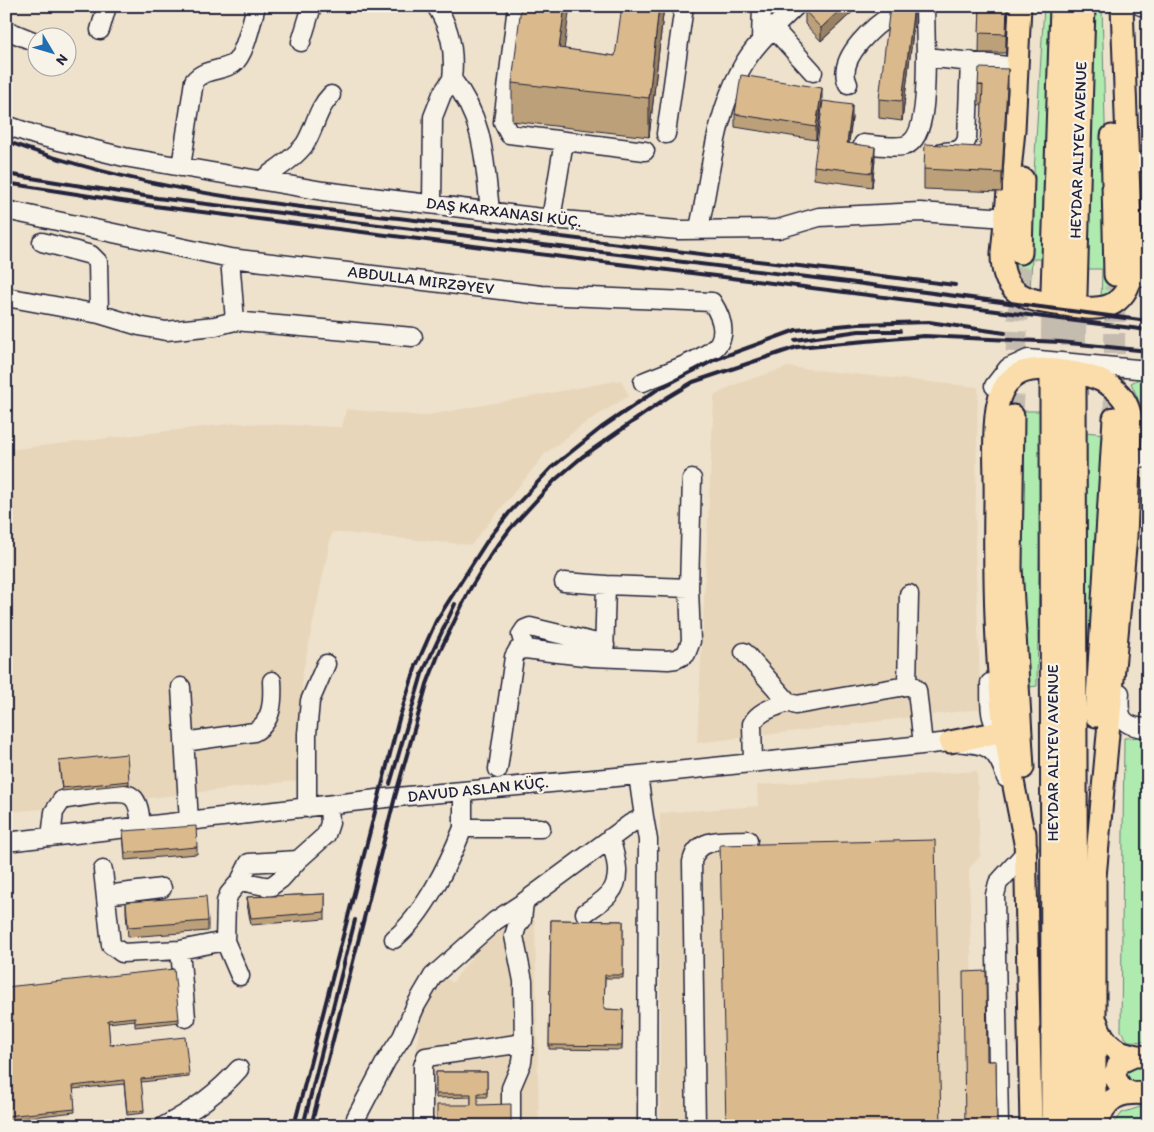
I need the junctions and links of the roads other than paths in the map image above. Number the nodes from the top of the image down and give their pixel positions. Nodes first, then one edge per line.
1 (107, 6) edge
2 (256, 6) edge
3 (312, 6) edge
4 (436, 6) edge
5 (517, 6) edge
6 (684, 6) edge
7 (762, 6) edge
8 (796, 6) edge
9 (1020, 6) edge
10 (1032, 6) edge
11 (1063, 6) edge
12 (1082, 6) edge
13 (1109, 6) edge
14 (1122, 6) edge
15 (1141, 6) edge
16 (1148, 7) edge
17 (897, 9) edge
18 (924, 10) edge
19 (6, 30) edge
20 (100, 30) dead end
21 (767, 35) junction
22 (28, 39) edge
23 (301, 42) dead end
24 (926, 56) junction
25 (970, 62) junction
26 (1017, 67) junction
27 (814, 72) dead end
28 (452, 79) junction
29 (848, 84) dead end
30 (331, 95) dead end
31 (6, 125) edge
32 (666, 134) dead end
33 (564, 141) junction
34 (863, 144) edge
35 (645, 151) dead end
36 (942, 152) edge
37 (1138, 162) edge
38 (181, 167) junction
39 (263, 180) junction
40 (432, 204) junction
41 (6, 210) edge
42 (490, 210) junction
43 (1007, 218) junction
44 (552, 219) junction
45 (699, 228) junction
46 (42, 242) dead end
47 (1021, 253) tunnel mouth
48 (230, 258) junction
49 (1132, 276) edge
50 (6, 297) edge
51 (99, 314) junction
52 (235, 321) junction
53 (413, 337) dead end
54 (1148, 370) edge
55 (1071, 376) junction
56 (643, 382) dead end
57 (1012, 416) tunnel mouth
58 (1114, 418) tunnel mouth
59 (1140, 459) edge
60 (692, 479) dead end
61 (564, 582) dead end
62 (606, 585) junction
63 (689, 588) junction
64 (909, 594) dead end
65 (604, 651) junction
66 (744, 652) dead end
67 (326, 664) dead end
68 (272, 681) dead end
69 (907, 685) junction
70 (181, 687) dead end
71 (1019, 696) junction
72 (788, 702) junction
73 (1148, 728) edge
74 (1005, 730) junction
75 (184, 742) junction
76 (950, 742) junction
77 (923, 745) junction
78 (754, 762) junction
79 (498, 769) dead end
80 (638, 775) junction
81 (463, 791) junction
82 (329, 806) junction
83 (307, 808) junction
84 (644, 817) junction
85 (189, 822) junction
86 (142, 827) junction
87 (463, 828) junction
88 (541, 828) dead end
89 (52, 837) junction
90 (610, 838) junction
91 (748, 840) dead end
92 (6, 842) edge
93 (1026, 850) junction
94 (298, 860) junction
95 (103, 870) dead end
96 (1095, 877) junction
97 (240, 881) junction
98 (162, 888) dead end
99 (106, 895) junction
100 (524, 902) junction
101 (585, 913) dead end
102 (394, 939) dead end
103 (225, 941) junction
104 (180, 950) junction
105 (240, 976) dead end
106 (1095, 1016) junction
107 (186, 1018) dead end
108 (524, 1043) junction
109 (1141, 1056) edge
110 (239, 1069) dead end
111 (1140, 1093) edge
112 (356, 1118) dead end
113 (164, 1126) edge
114 (424, 1126) edge
115 (511, 1126) edge
116 (646, 1126) edge
117 (696, 1126) edge
118 (999, 1126) edge
119 (1031, 1126) edge
120 (1054, 1126) edge
121 (1075, 1126) edge
122 (1096, 1126) edge

1 - 20 street
2 - 38 street
3 - 23 street
4 - 28 street
5 - 33 street
6 - 32 street
7 - 21 street
8 - 21 street
9 - 26 main road
10 - 47 main road
11 - 12 highway, HEYDAR ALIYEV AVENUE
13 - 49 main road
14 - 37 main road
15 - 16 street
17 - 18 street
17 - 29 street
18 - 24 street
19 - 22 street
21 - 27 street
21 - 45 street
24 - 25 street
24 - 34 street
25 - 26 street
25 - 36 street
26 - 43 main road
28 - 40 street
28 - 42 street
30 - 39 street
31 - 38 street
33 - 35 street
33 - 44 street
37 - 49 main road
38 - 39 street
39 - 40 street
40 - 42 street
41 - 48 street, ABDULLA MIRZƏYEV
42 - 44 street
43 - 45 street
43 - 49 main road
44 - 45 street
46 - 51 street
48 - 52 street
48 - 56 street, ABDULLA MIRZƏYEV
50 - 51 street
51 - 52 street
52 - 53 street
54 - 55 street
55 - 59 street
55 - 74 street
55 - 120 highway, HEYDAR ALIYEV AVENUE
55 - 121 highway, HEYDAR ALIYEV AVENUE
57 - 71 main road
58 - 96 main road
59 - 73 street
59 - 74 main road
59 - 96 main road
60 - 63 street
61 - 62 street
62 - 63 street
62 - 65 street
63 - 65 street
64 - 69 street
65 - 79 street
66 - 72 street
67 - 83 street
68 - 75 street
69 - 72 street
69 - 77 street
70 - 75 street
71 - 74 main road
71 - 93 main road
72 - 78 street
74 - 76 main road
74 - 93 main road
75 - 85 street
76 - 77 street, DAVUD ASLAN KÜÇ.
76 - 93 street, DAVUD ASLAN KÜÇ.
77 - 78 street, DAVUD ASLAN KÜÇ.
78 - 80 street, DAVUD ASLAN KÜÇ.
80 - 81 street, DAVUD ASLAN KÜÇ.
80 - 84 street
81 - 82 street, DAVUD ASLAN KÜÇ.
81 - 87 street
82 - 83 street, DAVUD ASLAN KÜÇ.
82 - 94 street
83 - 85 street, DAVUD ASLAN KÜÇ.
84 - 90 street
84 - 116 street
85 - 86 street, DAVUD ASLAN KÜÇ.
86 - 89 street, DAVUD ASLAN KÜÇ.
86 - 89 street
87 - 88 street
87 - 102 street
89 - 92 street, DAVUD ASLAN KÜÇ.
90 - 100 street
90 - 101 street
91 - 117 street
93 - 118 street
93 - 119 main road
94 - 97 street
94 - 97 street
95 - 99 street
96 - 106 main road
97 - 103 street
98 - 99 street
99 - 104 street
100 - 108 street
100 - 112 street
103 - 104 street
103 - 105 street
104 - 107 street
106 - 109 main road
106 - 122 main road
108 - 114 street
108 - 115 street
109 - 111 main road
110 - 113 street
111 - 122 main road

